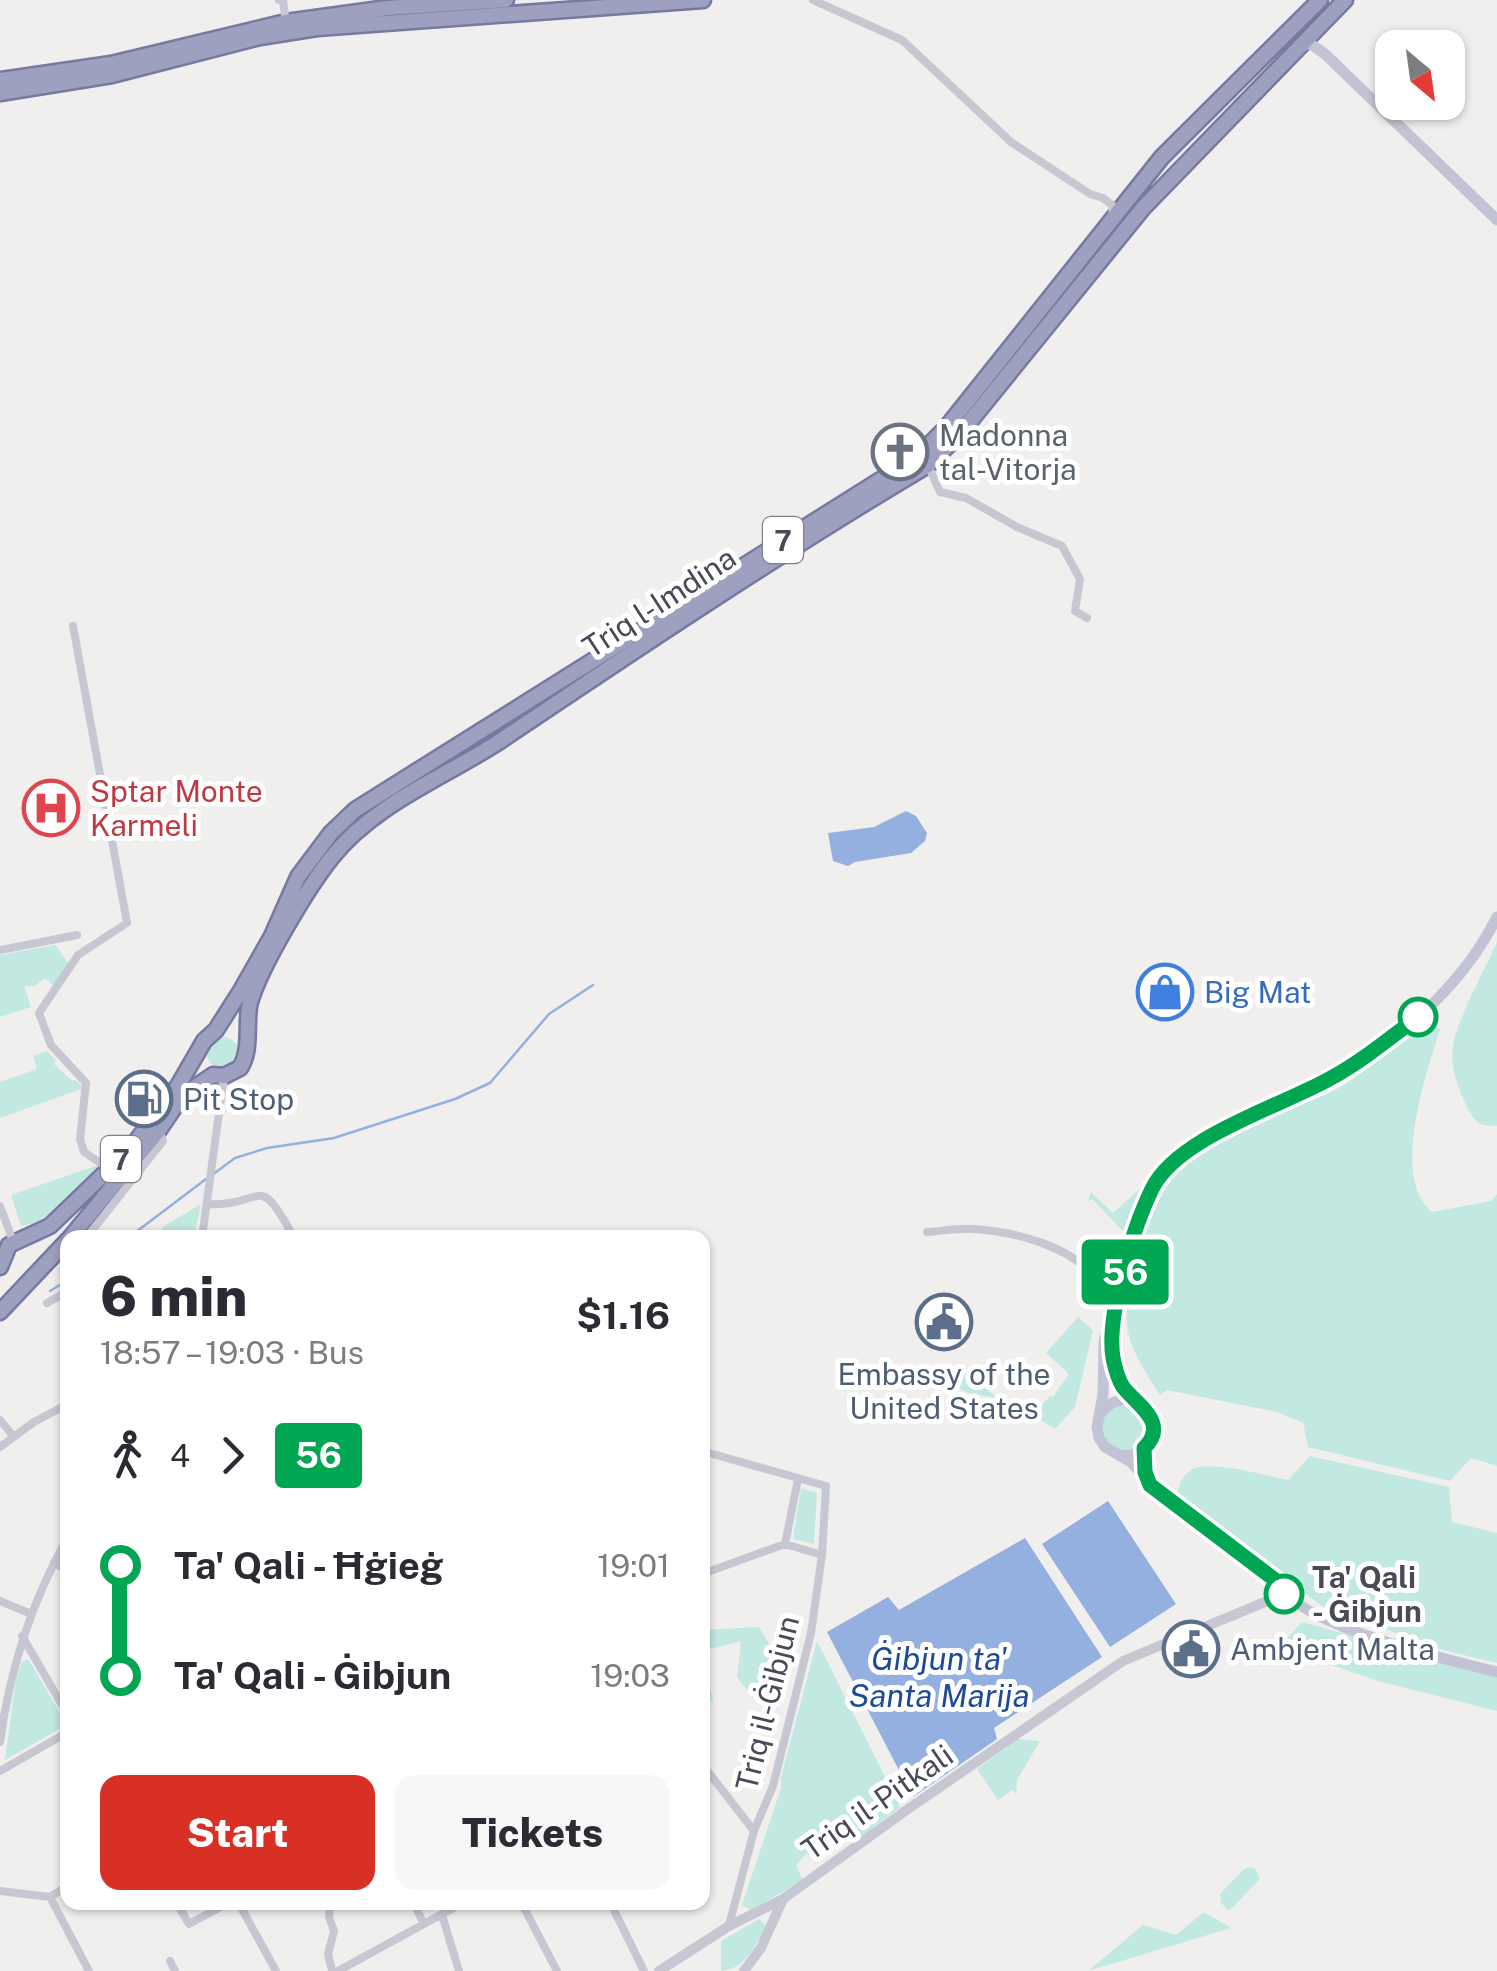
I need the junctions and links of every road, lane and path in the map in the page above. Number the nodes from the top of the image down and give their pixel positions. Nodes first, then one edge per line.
1 (279, 0) edge
2 (506, 0) edge
3 (702, 0) edge
4 (813, 0) edge
5 (1320, 0) edge
6 (1345, 0) edge
7 (286, 22) junction
8 (1319, 26) junction
9 (1296, 48) junction
10 (1325, 54) junction
11 (0, 80) edge
12 (0, 92) edge
13 (1113, 216) junction
14 (1497, 220) edge
15 (928, 465) junction
16 (1087, 618) dead end
17 (73, 626) dead end
18 (1497, 917) edge
19 (77, 935) dead end
20 (0, 950) edge
21 (216, 1030) junction
22 (246, 1046) junction
23 (198, 1056) junction
24 (218, 1075) junction
25 (111, 1170) junction
26 (209, 1204) junction
27 (0, 1206) edge
28 (103, 1208) junction
29 (79, 1230) edge
30 (91, 1230) edge
31 (204, 1230) edge
32 (289, 1230) edge
33 (927, 1232) dead end
34 (17, 1240) junction
35 (60, 1248) edge
36 (2, 1261) edge
37 (38, 1271) junction
38 (1087, 1295) dead end
39 (60, 1296) edge
40 (47, 1303) dead end
41 (0, 1312) edge
42 (1112, 1318) junction
43 (1141, 1404) junction
44 (60, 1409) edge
45 (1098, 1417) junction
46 (0, 1420) edge
47 (13, 1436) junction
48 (0, 1447) edge
49 (1144, 1448) junction
50 (710, 1453) edge
51 (1114, 1453) junction
52 (798, 1478) junction
53 (1150, 1485) junction
54 (786, 1544) junction
55 (60, 1551) edge
56 (822, 1555) junction
57 (54, 1562) junction
58 (60, 1566) edge
59 (710, 1571) edge
60 (1284, 1594) junction
61 (0, 1602) edge
62 (29, 1613) junction
63 (22, 1636) junction
64 (1497, 1672) edge
65 (60, 1701) edge
66 (60, 1737) edge
67 (0, 1742) edge
68 (0, 1771) edge
69 (710, 1780) edge
70 (754, 1831) junction
71 (0, 1891) edge
72 (60, 1891) edge
73 (50, 1897) junction
74 (784, 1899) junction
75 (181, 1910) edge
76 (215, 1910) edge
77 (242, 1910) edge
78 (330, 1910) edge
79 (416, 1910) edge
80 (450, 1910) edge
81 (525, 1910) edge
82 (614, 1910) edge
83 (442, 1915) junction
84 (424, 1924) junction
85 (729, 1926) junction
86 (358, 1960) junction
87 (170, 1961) dead end
88 (86, 1970) edge
89 (175, 1971) edge
90 (276, 1971) edge
91 (335, 1971) edge
92 (364, 1971) edge
93 (459, 1971) edge
94 (557, 1971) edge
95 (644, 1971) edge
96 (660, 1971) edge
97 (744, 1971) edge

1 - 7 street
2 - 7 highway
3 - 12 highway
4 - 13 street
5 - 13 highway, Triq l-Imdina / 7
6 - 8 highway, Triq l-Imdina / 7
7 - 11 highway
8 - 9 highway, Triq l-Imdina / 7
8 - 10 main road
9 - 10 main road
9 - 15 highway, Triq l-Imdina / 7
10 - 14 main road
13 - 21 highway, Triq l-Imdina / 7
15 - 16 street
15 - 22 highway, Triq l-Imdina / 7
17 - 25 street
18 - 42 main road
19 - 20 street
21 - 22 highway
21 - 23 highway, Triq l-Imdina / 7
22 - 24 highway, Triq l-Imdina / 7
23 - 24 highway
23 - 25 highway, Triq l-Imdina / 7
24 - 26 street
24 - 28 highway, Triq l-Imdina / 7
25 - 34 highway, Triq l-Imdina / 7
26 - 31 street
26 - 32 street
27 - 34 street
28 - 29 highway, Triq l-Imdina / 7
28 - 30 street
33 - 38 street
34 - 36 highway, Triq l-Imdina / 7
34 - 37 highway
35 - 37 highway, Triq l-Imdina / 7
36 - 37 highway, Triq l-Imdina / 7
37 - 41 highway, Triq l-Imdina / 7
39 - 40 street
42 - 43 main road
42 - 45 main road
43 - 45 main road
43 - 49 main road
44 - 47 street
45 - 51 main road
46 - 47 street
47 - 48 street
49 - 51 main road
49 - 53 main road
50 - 52 street
51 - 53 main road
52 - 54 street
52 - 56 street, Triq il-Ġibjun
53 - 60 main road
54 - 56 street
54 - 59 street
55 - 57 street
56 - 70 street, Triq il-Ġibjun
57 - 58 street
57 - 62 street
60 - 64 main road
60 - 74 street, Triq il-Pitkali
61 - 62 street
62 - 63 street
63 - 65 street
63 - 67 street
66 - 68 street
69 - 70 street
70 - 85 street, Triq il-Ġibjun
71 - 73 street
72 - 73 street
73 - 88 street
74 - 85 street, Triq il-Pitkali
74 - 97 street
75 - 76 street
77 - 90 street
78 - 91 street
79 - 84 street
80 - 83 street
81 - 94 street
82 - 95 street
83 - 84 street
83 - 93 street
84 - 86 street
85 - 96 street, Triq il-Pitkali
86 - 91 street
86 - 92 street
87 - 89 street

